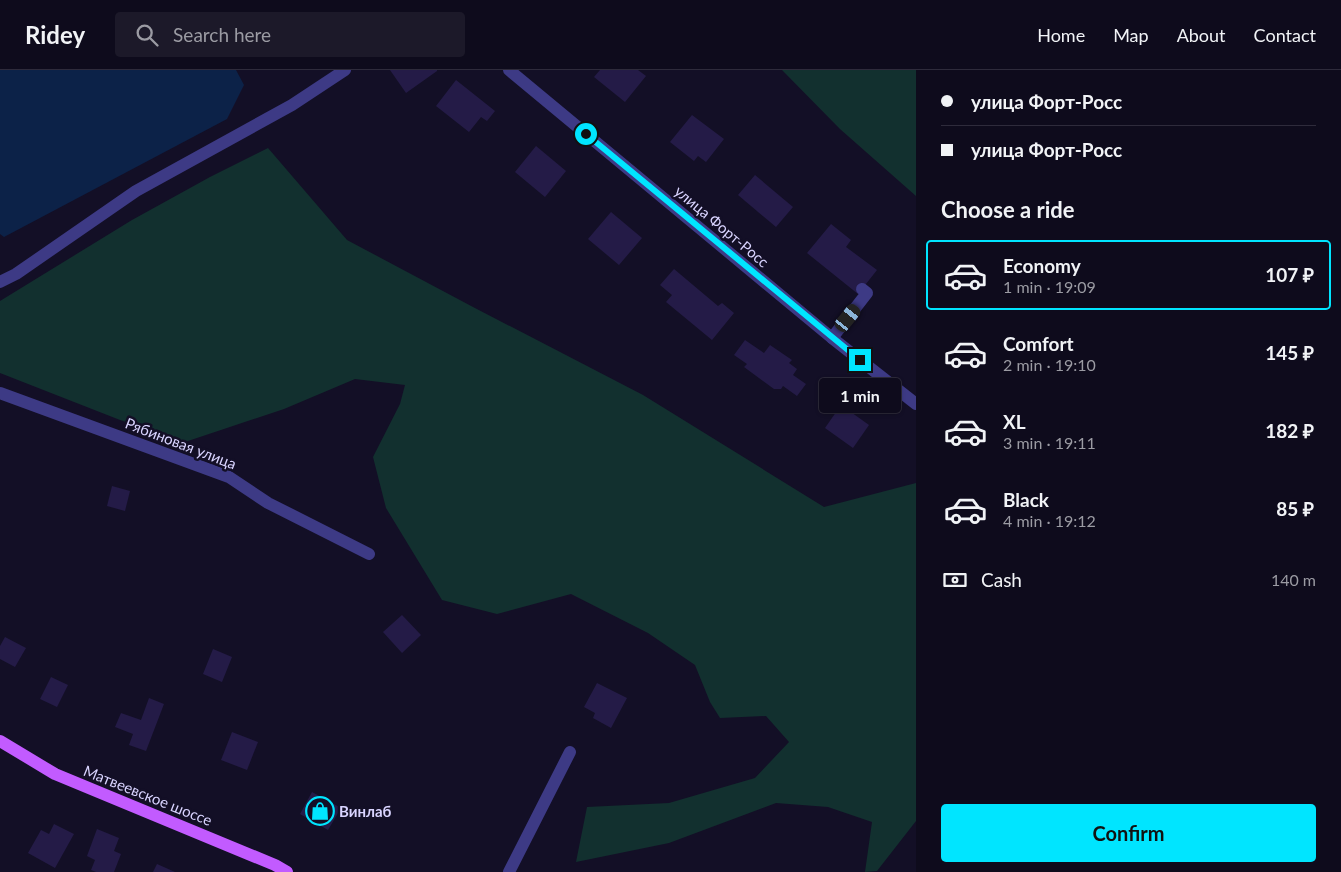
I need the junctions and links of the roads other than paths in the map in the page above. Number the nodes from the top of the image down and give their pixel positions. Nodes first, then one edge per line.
1 (345, 70) edge
2 (509, 70) edge
3 (0, 282) edge
4 (862, 288) dead end
5 (832, 338) junction
6 (0, 393) edge
7 (916, 404) edge
8 (368, 554) dead end
9 (0, 741) edge
10 (570, 752) dead end
11 (273, 869) edge
12 (287, 872) edge
13 (509, 872) edge

1 - 3 street
2 - 5 street, улица Форт-Росс
4 - 5 street
5 - 7 street, улица Форт-Росс
6 - 8 street, Рябиновая улица
9 - 11 main road, Матвеевское шоссе
10 - 13 street
11 - 12 main road, Матвеевское шоссе

